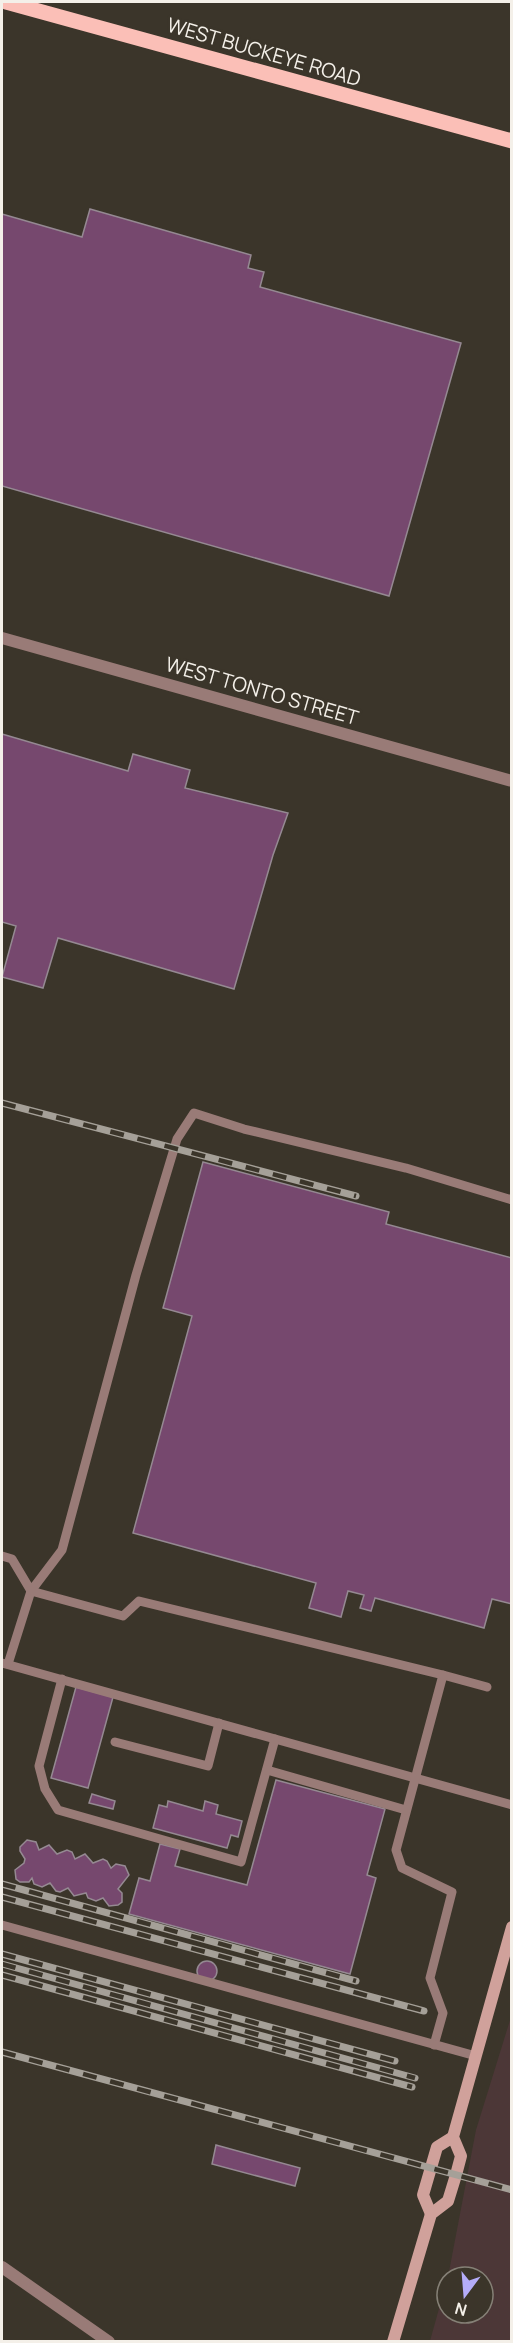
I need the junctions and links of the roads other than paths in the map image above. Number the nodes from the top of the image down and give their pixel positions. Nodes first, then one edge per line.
1 (6, 2) edge
2 (512, 141) edge
3 (2, 638) edge
4 (512, 782) edge
5 (512, 1200) edge
6 (2, 1556) edge
7 (31, 1591) junction
8 (5, 1663) edge
9 (443, 1675) junction
10 (62, 1679) junction
11 (487, 1687) dead end
12 (219, 1723) junction
13 (275, 1739) junction
14 (115, 1742) dead end
15 (267, 1770) junction
16 (414, 1778) junction
17 (512, 1805) edge
18 (406, 1810) junction
19 (2, 1925) edge
20 (512, 1927) edge
21 (434, 2045) junction
22 (476, 2056) junction
23 (453, 2137) junction
24 (431, 2214) junction
25 (2, 2267) edge
26 (110, 2342) edge
27 (393, 2342) edge

1 - 2 main road, WEST BUCKEYE ROAD
3 - 4 street, WEST TONTO STREET
5 - 7 lane
6 - 7 lane
7 - 8 lane
7 - 9 lane
8 - 10 lane
9 - 11 lane
9 - 16 lane
10 - 12 lane
10 - 15 lane
12 - 13 lane
12 - 14 lane
13 - 15 lane
13 - 16 lane
15 - 18 lane
16 - 17 lane
16 - 18 lane
18 - 21 lane
19 - 21 lane
20 - 22 main road
21 - 22 lane
22 - 23 main road
23 - 24 main road
23 - 24 main road
24 - 27 main road
25 - 26 street

